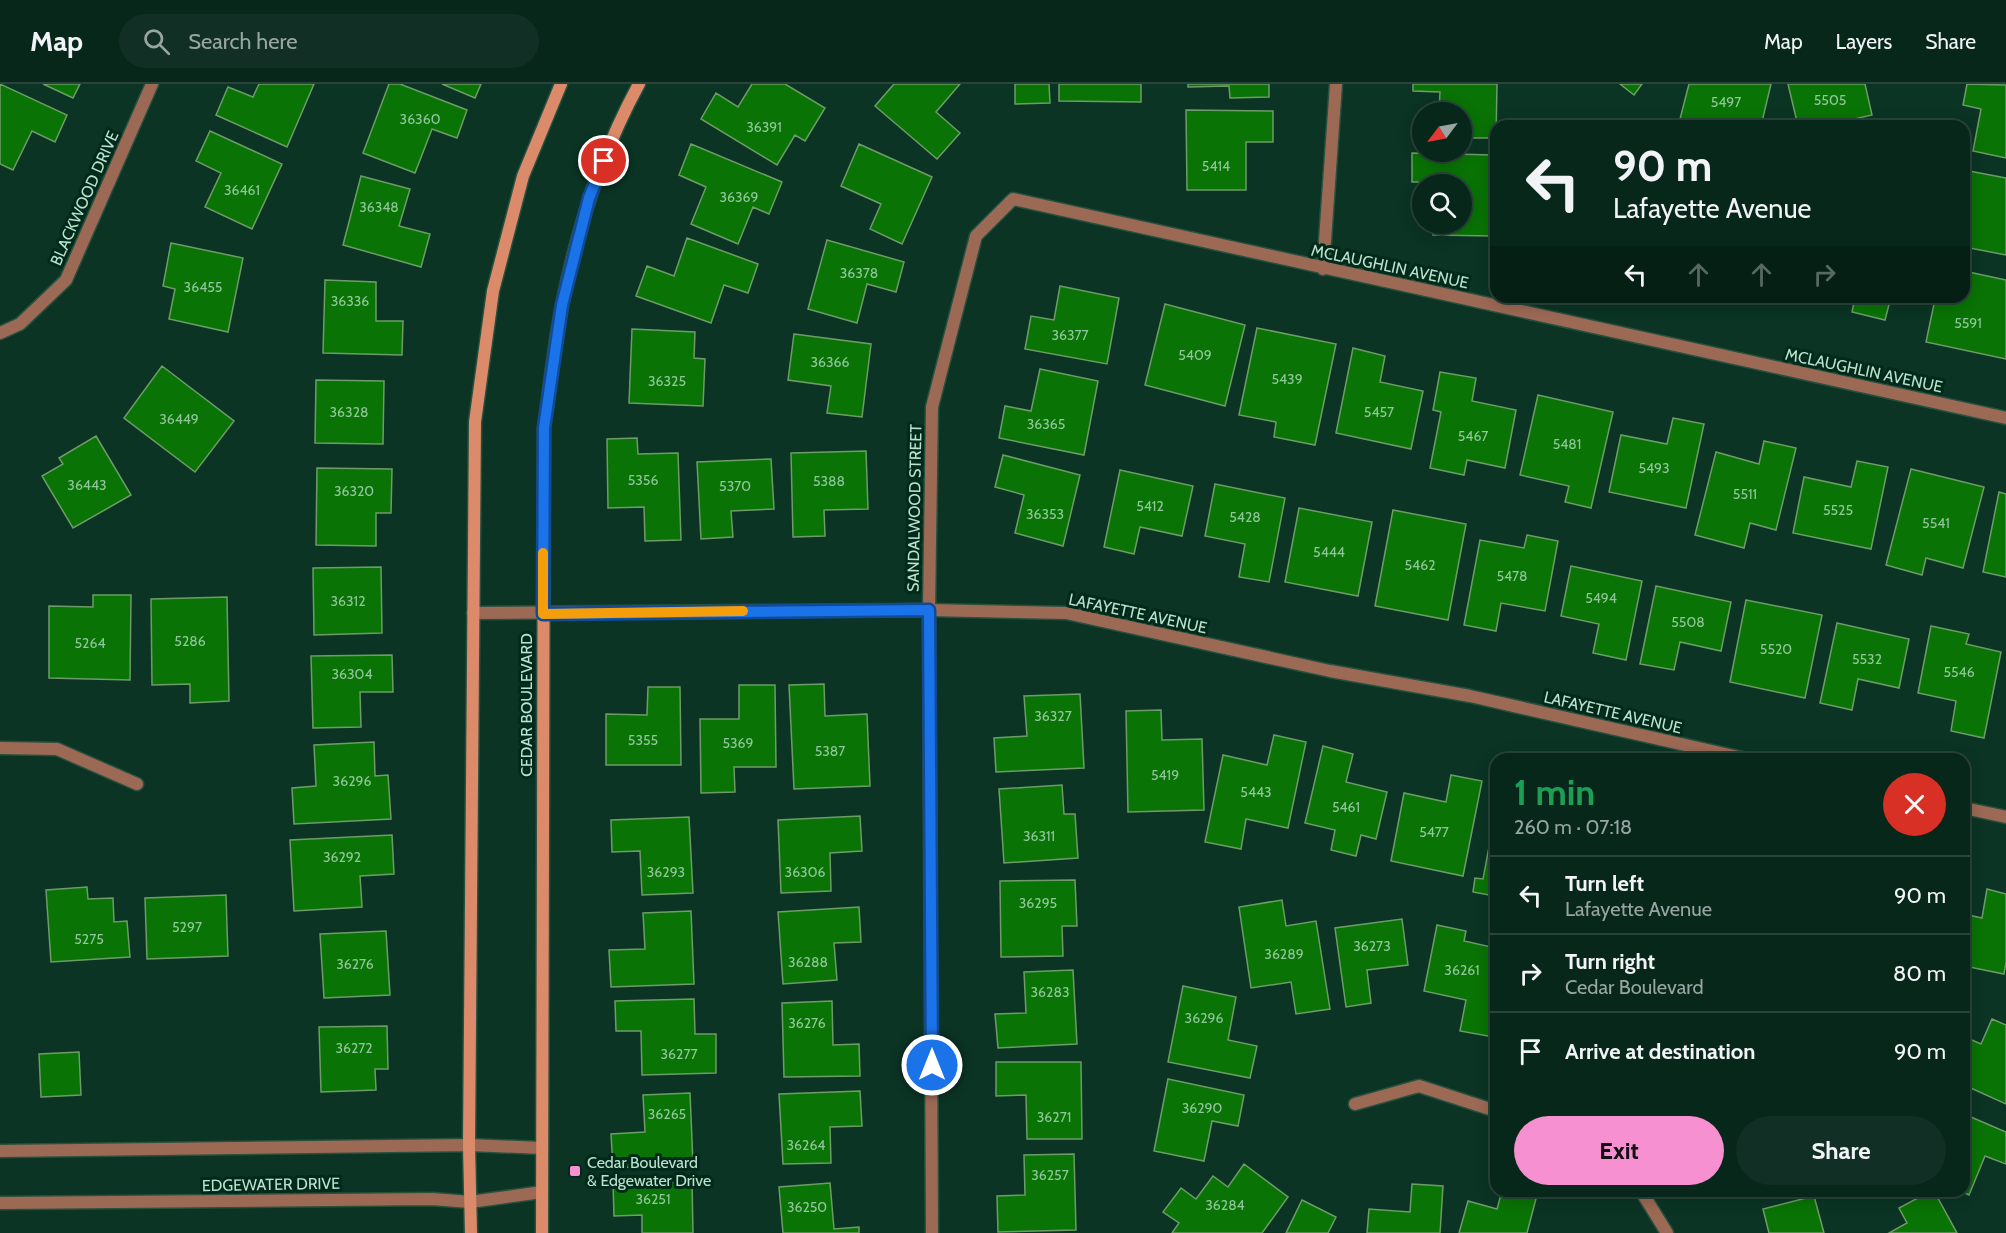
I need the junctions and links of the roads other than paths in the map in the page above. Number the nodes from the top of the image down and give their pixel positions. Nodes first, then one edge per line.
1 (152, 84) edge
2 (561, 84) edge
3 (639, 84) edge
4 (1336, 84) edge
5 (1013, 199) joint
6 (1323, 269) junction
7 (0, 333) edge
8 (2006, 418) edge
9 (929, 610) junction
10 (473, 613) junction
11 (543, 614) junction
12 (0, 748) edge
13 (1721, 753) edge
14 (137, 784) dead end
15 (1970, 809) edge
16 (2006, 817) edge
17 (1355, 1104) dead end
18 (1490, 1109) edge
19 (469, 1145) junction
20 (542, 1148) junction
21 (0, 1151) edge
22 (542, 1192) junction
23 (1645, 1197) edge
24 (470, 1202) junction
25 (0, 1203) edge
26 (471, 1233) edge
27 (542, 1233) edge
28 (932, 1233) edge
29 (1667, 1233) edge

1 - 7 street, BLACKWOOD DRIVE
2 - 10 main road
3 - 11 main road, CEDAR BOULEVARD
4 - 6 street
5 - 6 street, MCLAUGHLIN AVENUE
5 - 9 street, SANDALWOOD STREET
6 - 8 street, MCLAUGHLIN AVENUE
9 - 11 street, LAFAYETTE AVENUE
9 - 13 street, LAFAYETTE AVENUE
9 - 28 street, SANDALWOOD STREET
10 - 11 street, LAFAYETTE AVENUE
10 - 19 main road
11 - 20 main road, CEDAR BOULEVARD
12 - 14 street
15 - 16 street
17 - 18 street
19 - 20 street
19 - 21 street
19 - 24 main road
20 - 22 main road, CEDAR BOULEVARD
22 - 24 street, EDGEWATER DRIVE
22 - 27 main road, CEDAR BOULEVARD
23 - 29 street
24 - 25 street, EDGEWATER DRIVE
24 - 26 main road

